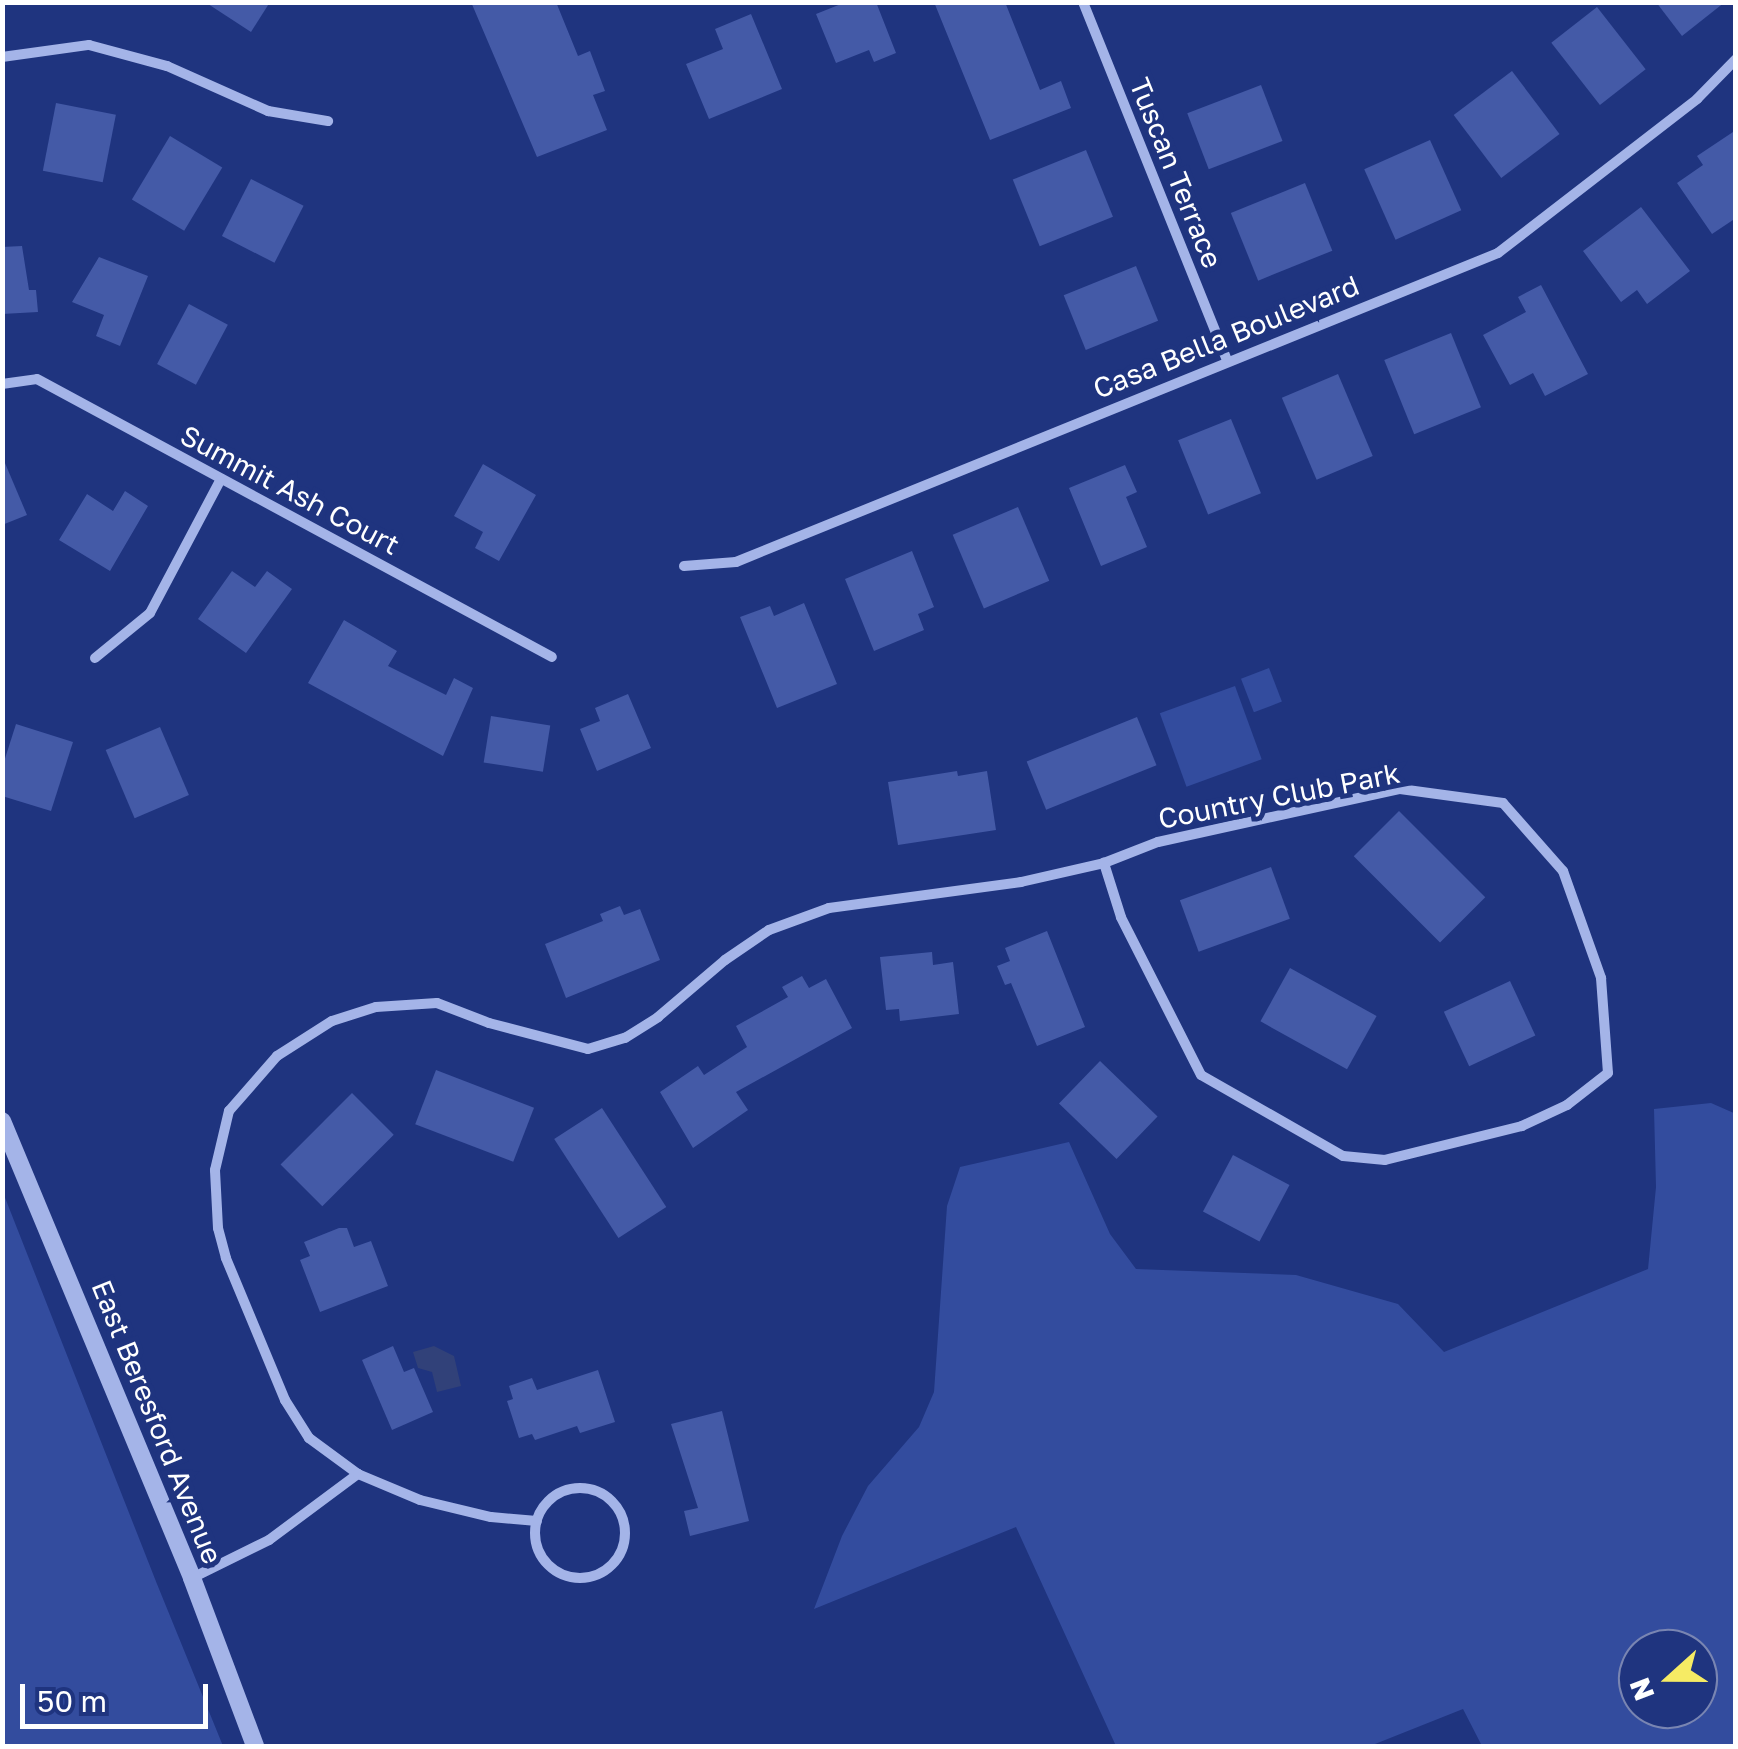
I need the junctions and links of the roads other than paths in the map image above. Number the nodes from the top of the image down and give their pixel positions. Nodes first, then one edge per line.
1 (1084, 2) edge
2 (2, 57) edge
3 (1736, 60) edge
4 (328, 121) dead end
5 (1227, 360) junction
6 (2, 384) edge
7 (222, 479) junction
8 (684, 566) dead end
9 (552, 657) dead end
10 (95, 658) dead end
11 (1104, 863) junction
12 (2, 1121) edge
13 (358, 1474) junction
14 (536, 1521) junction
15 (192, 1578) junction
16 (255, 1746) edge

1 - 5 street, Tuscan Terrace
2 - 4 street
3 - 5 street, Casa Bella Boulevard
5 - 8 street, Casa Bella Boulevard
6 - 7 street, Summit Ash Court
7 - 9 street, Summit Ash Court
7 - 10 street
11 - 11 street, Country Club Park
11 - 13 street, Country Club Park
12 - 15 street, East Beresford Avenue
13 - 14 street, Country Club Park
13 - 15 street
14 - 14 street
15 - 16 street, East Beresford Avenue

